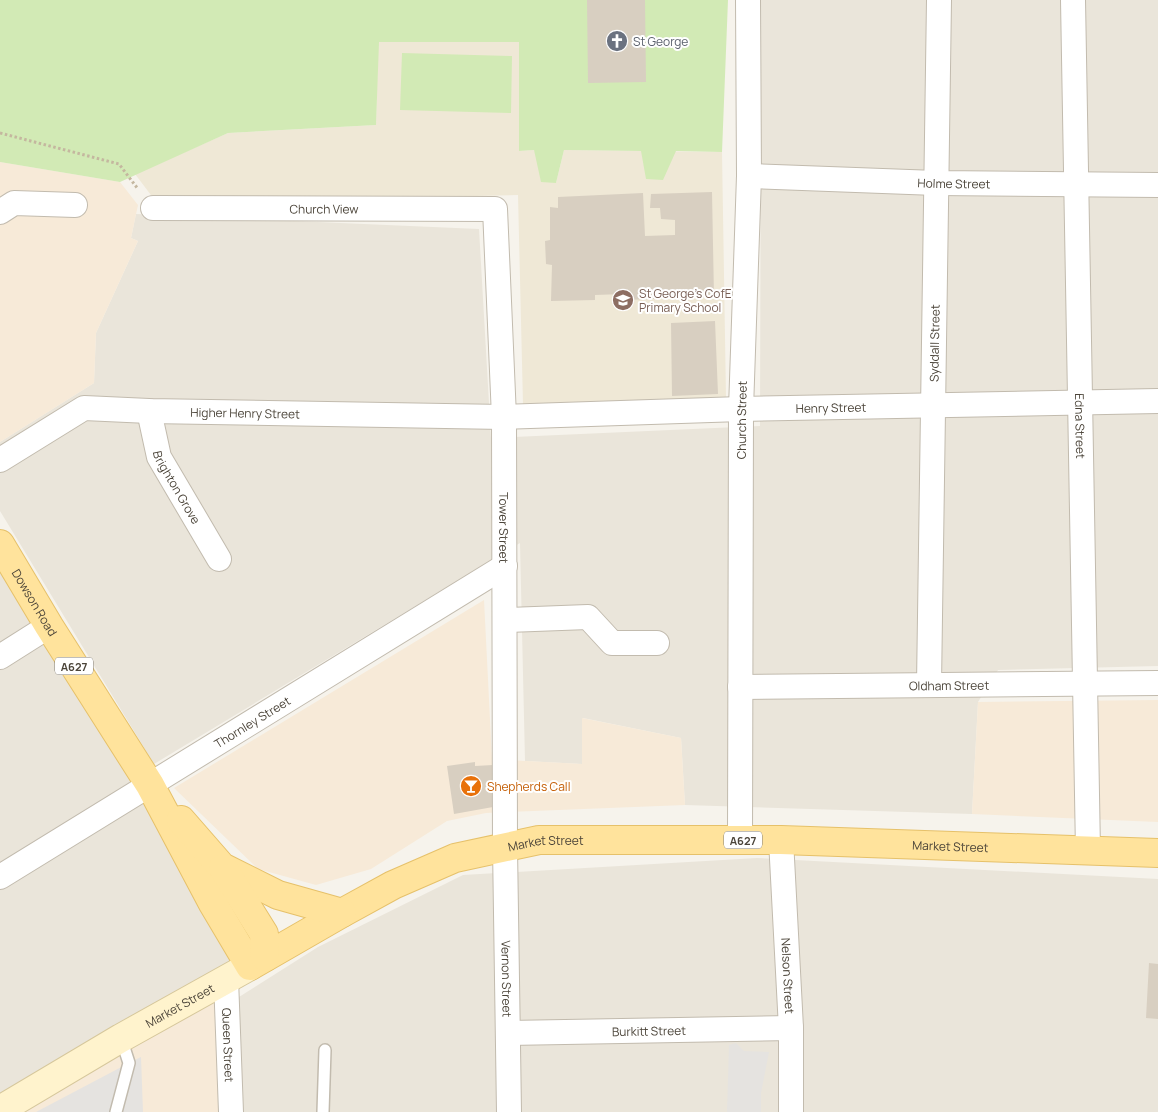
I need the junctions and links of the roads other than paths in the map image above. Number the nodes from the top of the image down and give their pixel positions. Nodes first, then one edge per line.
1 (748, 0) edge
2 (939, 0) edge
3 (1073, 0) edge
4 (749, 176) junction
5 (936, 183) junction
6 (1076, 184) junction
7 (1158, 185) edge
8 (75, 205) dead end
9 (153, 208) road end
10 (495, 209) joint
11 (0, 212) edge
12 (1080, 402) junction
13 (1158, 402) edge
14 (933, 405) junction
15 (741, 409) junction
16 (149, 411) junction
17 (504, 417) junction
18 (0, 460) edge
19 (0, 544) edge
20 (219, 560) dead end
21 (505, 566) junction
22 (505, 620) junction
23 (49, 626) junction
24 (657, 643) dead end
25 (0, 657) edge
26 (1158, 683) edge
27 (1085, 684) junction
28 (929, 685) junction
29 (740, 687) junction
30 (150, 785) junction
31 (740, 840) junction
32 (781, 840) junction
33 (505, 847) junction
34 (1088, 851) junction
35 (1158, 853) edge
36 (222, 866) junction
37 (0, 877) edge
38 (342, 912) junction
39 (258, 961) junction
40 (226, 979) junction
41 (791, 1028) junction
42 (508, 1032) junction
43 (121, 1038) junction
44 (325, 1050) dead end
45 (0, 1110) edge
46 (116, 1112) edge
47 (231, 1112) edge
48 (323, 1112) edge
49 (510, 1112) edge
50 (791, 1112) edge

1 - 4 street, Church Street
2 - 5 street, Syddall Street
3 - 6 street, Edna Street
4 - 5 street, Holme Street
4 - 15 street, Church Street
5 - 6 street, Holme Street
5 - 14 street, Syddall Street
6 - 7 street, Holme Street
6 - 12 street, Edna Street
8 - 11 street
9 - 10 street, Church View
10 - 17 street, Tower Street
12 - 13 street, Henry Street
12 - 14 street, Henry Street
12 - 27 street, Edna Street
14 - 15 street, Henry Street
14 - 28 street, Syddall Street
15 - 17 street, Henry Street
15 - 29 street, Church Street
16 - 17 street, Higher Henry Street
16 - 18 street, Higher Henry Street
16 - 20 street, Brighton Grove
17 - 21 street, Tower Street
19 - 23 main road, Dowson Road / A627
21 - 22 street, Tower Street
21 - 30 street, Thornley Street
22 - 24 street
22 - 33 street, Tower Street
23 - 25 street
23 - 30 main road, Dowson Road / A627
26 - 27 street, Oldham Street
27 - 28 street, Oldham Street
27 - 34 street, Edna Street
28 - 29 street, Oldham Street
29 - 31 street, Church Street
30 - 36 main road, Dowson Road / A627
30 - 37 street, Thornley Street
30 - 39 main road, Dowson Road / A627
31 - 32 main road, Market Street / A627
31 - 33 main road, Market Street / A627
32 - 34 main road, Market Street / A627
32 - 41 street, Nelson Street
33 - 38 main road, Market Street / A627
33 - 42 street, Vernon Street
34 - 35 main road, Market Street / A627
36 - 38 main road, Dowson Road / A627
36 - 39 main road, A627
38 - 39 main road, Market Street / A627
39 - 40 main road, Market Street
40 - 43 main road, Market Street
40 - 47 street, Queen Street
41 - 42 street, Burkitt Street
41 - 50 street, Nelson Street
42 - 49 street, Vernon Street
43 - 45 main road, Market Street
43 - 46 lane
44 - 48 lane

